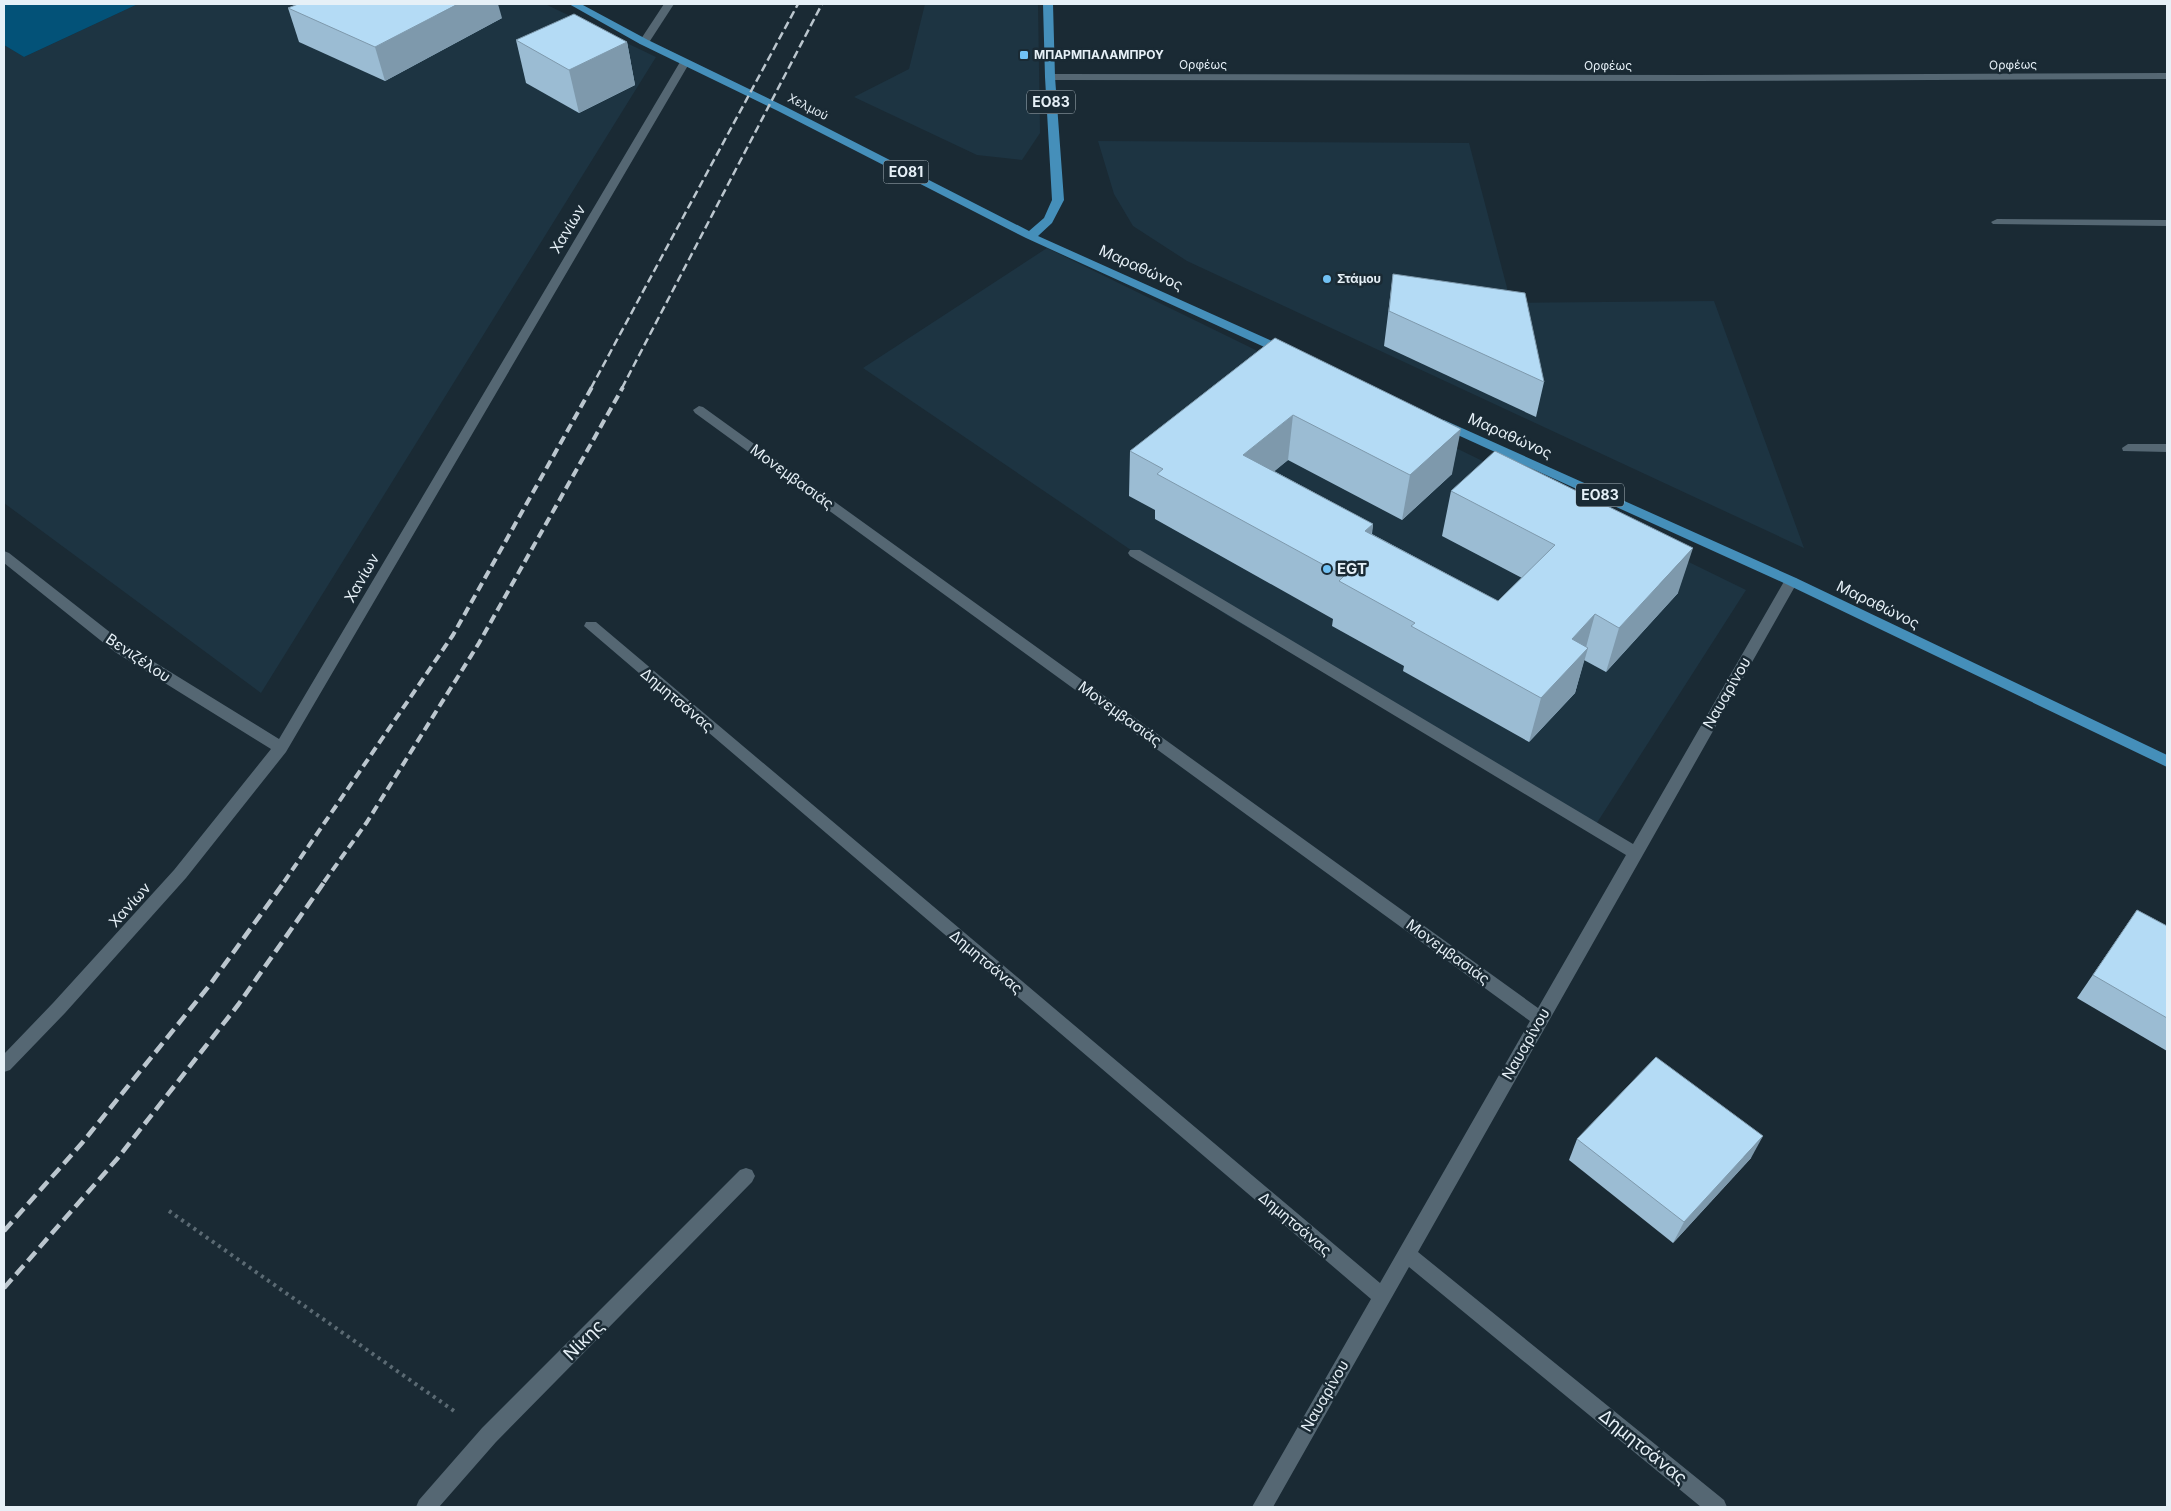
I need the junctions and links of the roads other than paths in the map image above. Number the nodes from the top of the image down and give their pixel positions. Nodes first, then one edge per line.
1 (574, 4) edge
2 (669, 4) edge
3 (1048, 4) edge
4 (644, 42) junction
5 (685, 62) junction
6 (2167, 76) edge
7 (1050, 77) junction
8 (1997, 222) dead end
9 (2167, 223) edge
10 (1030, 236) junction
11 (1302, 359) edge
12 (699, 410) dead end
13 (1429, 417) edge
14 (2128, 448) dead end
15 (2167, 448) edge
16 (1135, 553) dead end
17 (4, 556) edge
18 (1791, 581) junction
19 (591, 626) dead end
20 (281, 748) junction
21 (2167, 761) edge
22 (1635, 853) junction
23 (1540, 1019) junction
24 (4, 1065) edge
25 (746, 1176) dead end
26 (1407, 1254) junction
27 (1382, 1297) junction
28 (426, 1507) edge
29 (1262, 1507) edge
30 (1717, 1507) edge

1 - 4 main road, Χελμού / ΕΟ81
2 - 4 street
3 - 7 main road, ΕΟ83
4 - 5 main road, Χελμού / ΕΟ81
5 - 10 main road, Χελμού / ΕΟ81
5 - 20 street, Χανίων
6 - 7 street, Ορφέως
7 - 10 main road, ΕΟ83
8 - 9 street
10 - 11 main road, Μαραθώνος
12 - 23 street, Μονεμβασιάς
13 - 18 main road, Μαραθώνος / ΕΟ83
14 - 15 street
16 - 22 street
17 - 20 street, Βενιζέλου
18 - 21 main road, Μαραθώνος / ΕΟ83
18 - 22 street, Ναυαρίνου
19 - 27 street, Δημητσάνας
20 - 24 street, Χανίων
22 - 23 street, Ναυαρίνου
23 - 26 street, Ναυαρίνου
25 - 28 street, Νίκης
26 - 27 street, Ναυαρίνου
26 - 30 street, Δημητσάνας
27 - 29 street, Ναυαρίνου

